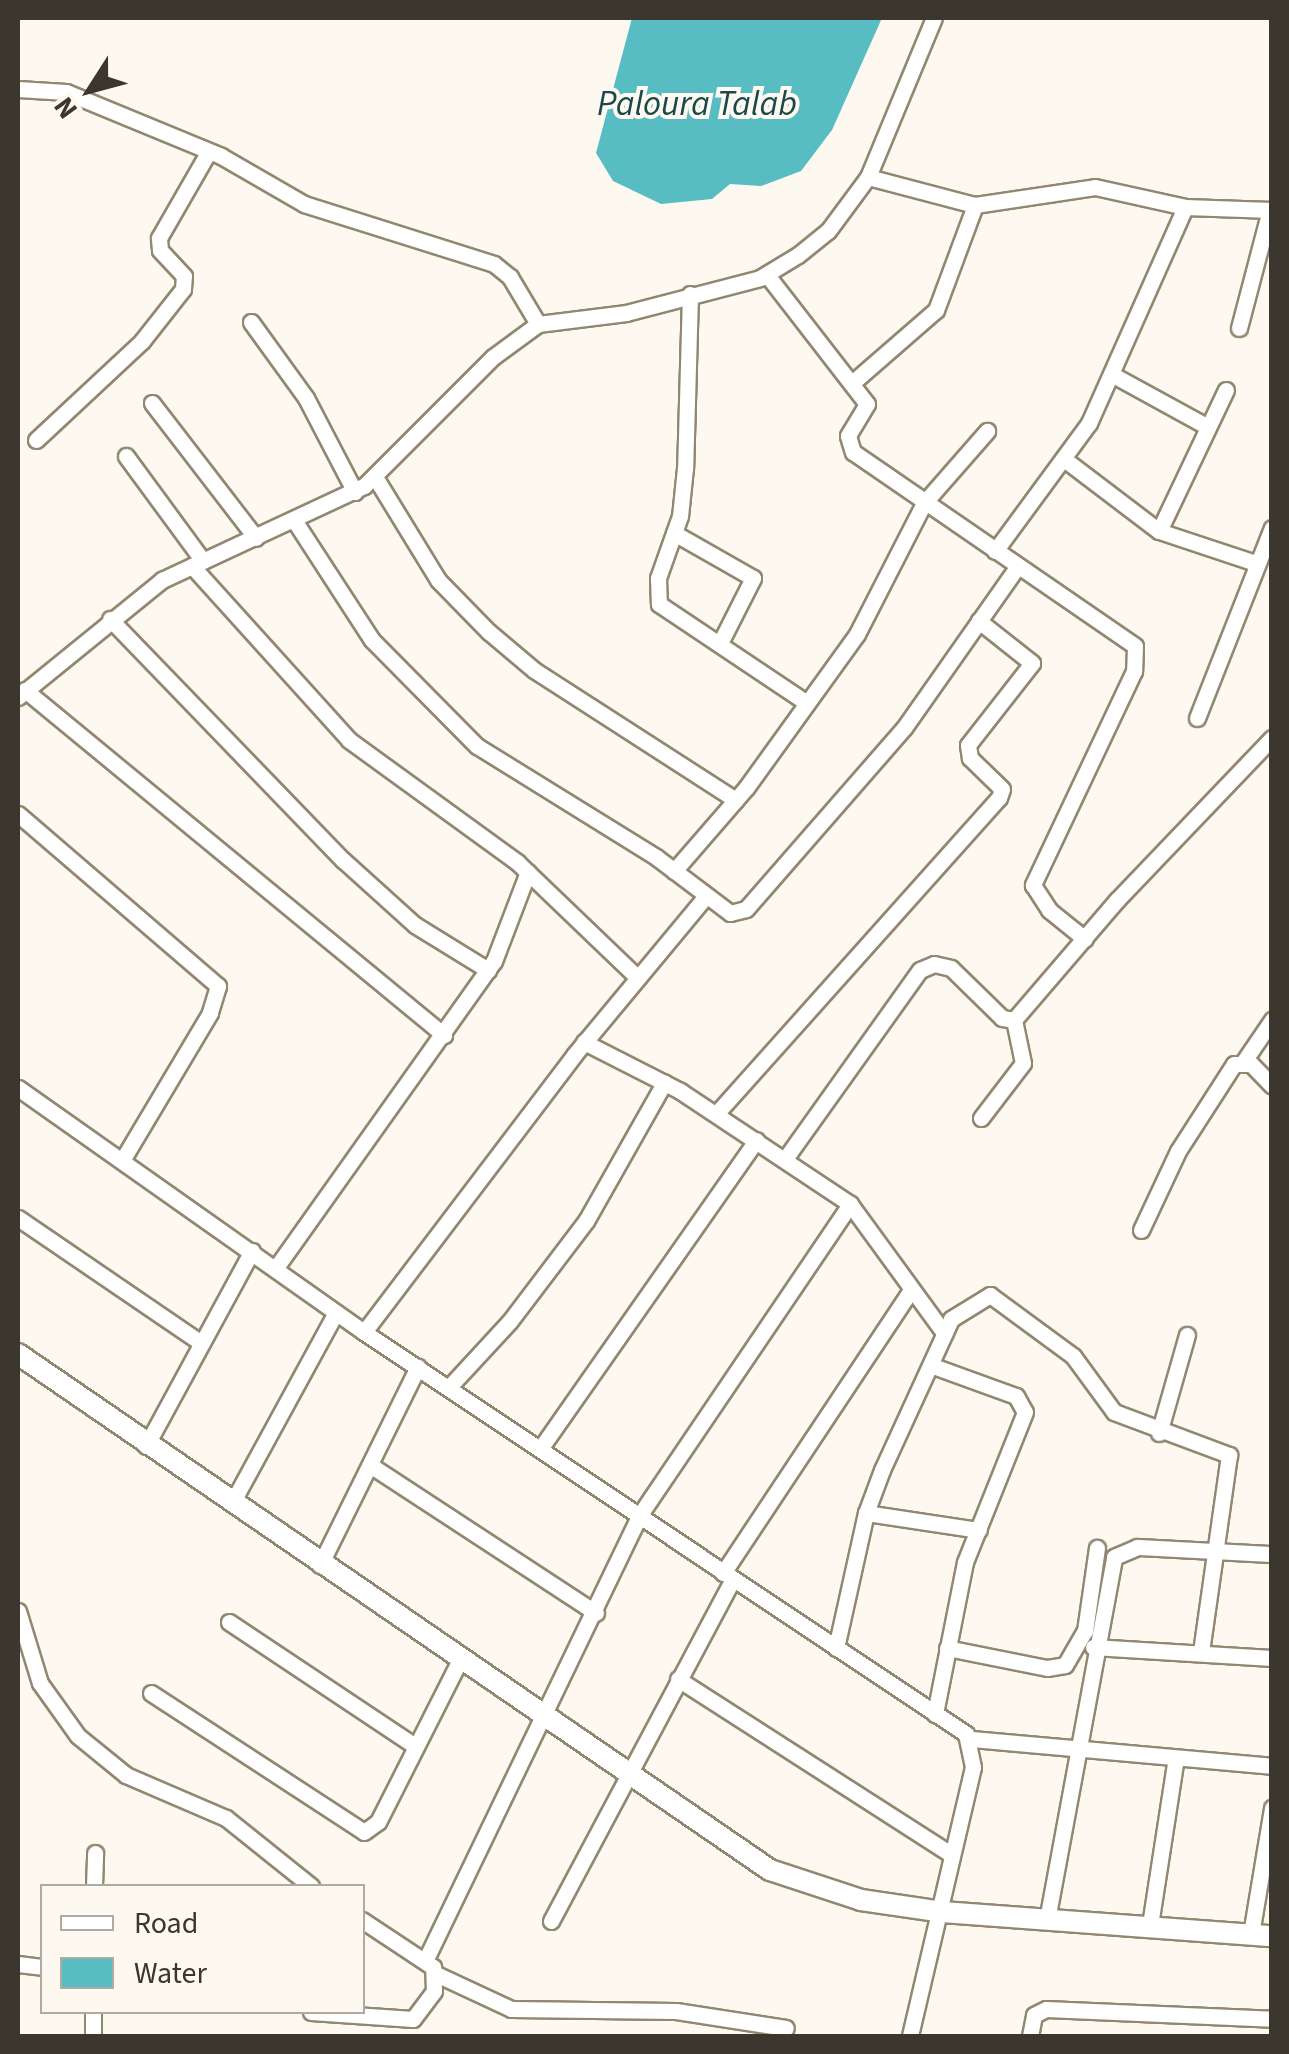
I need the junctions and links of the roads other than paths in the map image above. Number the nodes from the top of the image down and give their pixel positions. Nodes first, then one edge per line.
1 (934, 18) edge
2 (18, 89) edge
3 (209, 151) junction
4 (868, 177) junction
5 (976, 206) junction
6 (1186, 207) junction
7 (1271, 210) edge
8 (766, 275) junction
9 (690, 294) junction
10 (251, 322) dead end
11 (538, 324) junction
12 (1240, 328) dead end
13 (1113, 375) junction
14 (852, 383) junction
15 (1226, 390) dead end
16 (152, 403) dead end
17 (1208, 427) junction
18 (988, 431) dead end
19 (36, 440) dead end
20 (126, 456) dead end
21 (1064, 460) junction
22 (374, 477) junction
23 (355, 492) junction
24 (924, 503) junction
25 (294, 520) junction
26 (1272, 528) edge
27 (1159, 531) junction
28 (674, 533) junction
29 (256, 538) junction
30 (996, 550) junction
31 (1256, 563) junction
32 (198, 564) junction
33 (1018, 566) junction
34 (110, 619) junction
35 (979, 621) junction
36 (721, 641) junction
37 (22, 694) edge
38 (807, 703) junction
39 (1197, 718) dead end
40 (1272, 738) edge
41 (736, 800) junction
42 (18, 814) edge
43 (674, 871) junction
44 (528, 872) junction
45 (705, 897) junction
46 (1085, 940) junction
47 (488, 970) junction
48 (636, 977) junction
49 (1014, 1020) junction
50 (1272, 1020) edge
51 (444, 1035) junction
52 (584, 1042) junction
53 (1244, 1061) junction
54 (664, 1083) junction
55 (1272, 1086) edge
56 (18, 1088) edge
57 (716, 1114) junction
58 (980, 1118) dead end
59 (756, 1140) junction
60 (123, 1159) junction
61 (785, 1159) junction
62 (850, 1204) junction
63 (18, 1218) edge
64 (1140, 1230) dead end
65 (252, 1251) junction
66 (275, 1269) junction
67 (910, 1292) junction
68 (336, 1312) junction
69 (364, 1332) junction
70 (944, 1333) junction
71 (1187, 1335) dead end
72 (202, 1343) junction
73 (18, 1354) edge
74 (933, 1366) junction
75 (418, 1367) junction
76 (450, 1386) junction
77 (1160, 1433) junction
78 (146, 1446) junction
79 (540, 1448) junction
80 (370, 1464) junction
81 (232, 1504) junction
82 (641, 1513) junction
83 (866, 1513) junction
84 (980, 1530) junction
85 (1097, 1548) dead end
86 (1215, 1550) junction
87 (1272, 1554) edge
88 (320, 1565) junction
89 (728, 1576) junction
90 (18, 1611) edge
91 (596, 1613) junction
92 (230, 1622) dead end
93 (1093, 1647) junction
94 (836, 1648) junction
95 (947, 1648) junction
96 (1201, 1652) junction
97 (1272, 1658) edge
98 (460, 1660) junction
99 (678, 1678) junction
100 (151, 1693) dead end
101 (540, 1712) junction
102 (935, 1714) junction
103 (971, 1739) junction
104 (415, 1746) junction
105 (1078, 1750) junction
106 (1176, 1758) junction
107 (1272, 1766) edge
108 (626, 1771) junction
109 (1272, 1808) edge
110 (95, 1852) dead end
111 (951, 1854) junction
112 (94, 1884) edge
113 (308, 1884) edge
114 (942, 1912) junction
115 (1047, 1920) junction
116 (551, 1921) dead end
117 (365, 1922) edge
118 (1150, 1925) junction
119 (1261, 1935) edge
120 (426, 1960) junction
121 (436, 1974) junction
122 (336, 2014) edge
123 (1272, 2018) edge
124 (786, 2028) dead end
125 (910, 2036) edge
126 (1030, 2036) edge

1 - 4 street
2 - 3 street
3 - 11 street
3 - 19 street
4 - 5 street
4 - 8 street
5 - 6 street
5 - 14 street
6 - 7 street
6 - 13 street
7 - 12 street
8 - 9 street
8 - 14 street
9 - 11 street
9 - 28 street
10 - 23 street
11 - 22 street
13 - 17 street
13 - 21 street
14 - 24 street
15 - 17 street
16 - 29 street
17 - 27 street
18 - 24 street
20 - 32 street
21 - 27 street
21 - 30 street
22 - 23 street
22 - 41 street
23 - 25 street
24 - 30 street
24 - 38 street
25 - 29 street
25 - 43 street
26 - 31 street
27 - 31 street
28 - 36 street
28 - 36 street
29 - 32 street
30 - 33 street
31 - 39 street
32 - 34 street
32 - 44 street
33 - 35 street
33 - 46 street
34 - 37 street
34 - 47 street
35 - 45 street
35 - 57 street
36 - 38 street
37 - 51 street
38 - 41 street
40 - 46 street
41 - 43 street
42 - 60 street
43 - 45 street
44 - 47 street
44 - 48 street
45 - 48 street
46 - 49 street
47 - 51 street
48 - 52 street
49 - 58 street
49 - 61 street
50 - 53 street
51 - 66 street
52 - 54 street
52 - 69 street
53 - 55 street
53 - 64 street
54 - 57 street
54 - 76 street
56 - 60 street
57 - 59 street
59 - 61 street
59 - 79 street
60 - 65 street
61 - 62 street
62 - 67 street
62 - 82 street
63 - 72 street
65 - 66 street
65 - 72 street
66 - 68 street
67 - 70 street
67 - 89 street
68 - 69 street
68 - 81 street
69 - 75 street
70 - 74 street
70 - 77 street
71 - 77 street
72 - 78 street
73 - 78 street
74 - 83 street
74 - 84 street
75 - 76 street
75 - 80 street
76 - 79 street
77 - 86 street
78 - 81 street
79 - 82 street
80 - 88 street
80 - 91 street
81 - 88 street
82 - 89 street
82 - 91 street
83 - 84 street
83 - 94 street
84 - 95 street
85 - 95 street
86 - 87 street
86 - 93 street
86 - 96 street
88 - 98 street
89 - 94 street
89 - 99 street
90 - 113 street
91 - 101 street
92 - 104 street
93 - 96 street
93 - 105 street
94 - 102 street
95 - 102 street
96 - 97 street
98 - 101 street
98 - 104 street
99 - 108 street
99 - 111 street
100 - 104 street
101 - 108 street
101 - 120 street
102 - 103 street
103 - 105 street
103 - 111 street
105 - 106 street
105 - 115 street
106 - 107 street
106 - 118 street
108 - 114 street
108 - 116 street
109 - 119 street
110 - 112 street
111 - 114 street
114 - 115 street
114 - 125 street
115 - 118 street
117 - 120 street
118 - 119 street
120 - 121 street
121 - 122 street
121 - 124 street
123 - 126 street

